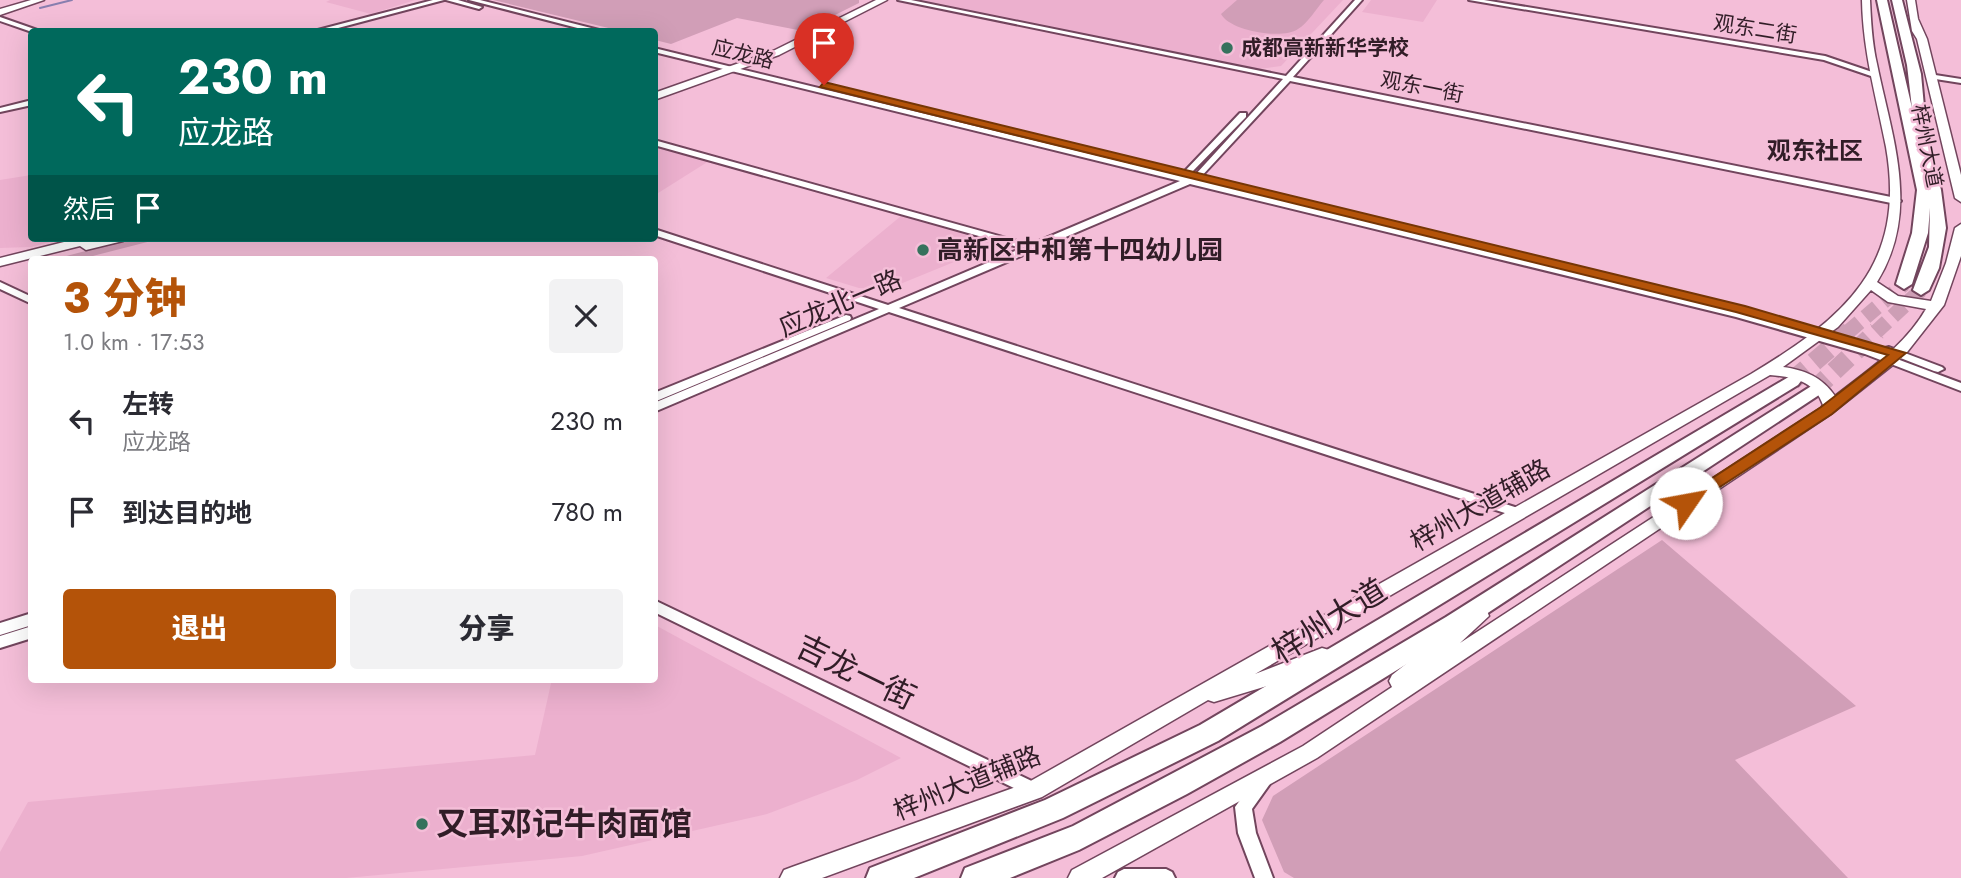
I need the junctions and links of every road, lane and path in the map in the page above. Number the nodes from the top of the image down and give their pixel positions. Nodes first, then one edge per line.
1 (18, 0) edge
2 (40, 0) edge
3 (441, 0) edge
4 (449, 0) edge
5 (472, 0) edge
6 (874, 0) edge
7 (883, 0) edge
8 (901, 0) edge
9 (1351, 0) edge
10 (1359, 0) edge
11 (1472, 0) edge
12 (1868, 0) edge
13 (1882, 0) edge
14 (1896, 0) edge
15 (1911, 0) edge
16 (0, 5) edge
17 (0, 12) edge
18 (0, 19) edge
19 (1915, 20) junction
20 (1885, 21) junction
21 (329, 28) edge
22 (563, 28) edge
23 (588, 28) edge
24 (28, 29) edge
25 (658, 45) edge
26 (658, 51) edge
27 (1825, 58) junction
28 (1872, 66) junction
29 (736, 67) junction
30 (1915, 71) junction
31 (1932, 76) junction
32 (1284, 77) junction
33 (1961, 81) edge
34 (658, 90) edge
35 (658, 96) edge
36 (28, 103) edge
37 (0, 110) edge
38 (658, 143) edge
39 (1188, 177) junction
40 (1961, 198) edge
41 (1896, 201) junction
42 (1961, 228) edge
43 (658, 233) edge
44 (79, 242) edge
45 (104, 242) edge
46 (1021, 245) junction
47 (50, 256) edge
48 (28, 261) edge
49 (0, 262) edge
50 (0, 268) edge
51 (1872, 284) junction
52 (1904, 284) tunnel mouth
53 (0, 285) edge
54 (1921, 290) tunnel mouth
55 (28, 299) edge
56 (1937, 305) junction
57 (886, 306) junction
58 (1823, 334) junction
59 (1894, 356) junction
60 (1769, 370) junction
61 (1961, 378) edge
62 (1961, 387) edge
63 (1812, 393) junction
64 (658, 396) edge
65 (658, 406) edge
66 (1519, 513) junction
67 (1551, 560) junction
68 (658, 607) edge
69 (28, 620) edge
70 (0, 629) edge
71 (28, 633) edge
72 (1369, 635) junction
73 (0, 642) edge
74 (1185, 703) junction
75 (1327, 741) junction
76 (1268, 776) junction
77 (1034, 790) junction
78 (801, 875) edge
79 (880, 878) edge
80 (975, 878) edge
81 (1080, 878) edge
82 (1124, 878) edge
83 (1166, 878) edge
84 (1265, 878) edge

1 - 16 main road
2 - 17 main road
3 - 21 street
4 - 22 street
5 - 23 street
6 - 29 main road
7 - 29 main road
8 - 32 street, 观东一街
9 - 32 street
10 - 32 street
11 - 27 street, 观东二街
12 - 20 main road
12 - 28 main road, 梓州大道辅路
13 - 20 highway, 梓州大道
14 - 30 highway, 梓州大道
15 - 19 main road
18 - 24 street
19 - 30 main road
19 - 31 main road
20 - 52 highway, 梓州大道
25 - 29 street, 应龙路
26 - 29 street, 应龙路
27 - 28 street, 观东二街
27 - 28 street, 观东二街
28 - 41 main road, 梓州大道辅路
29 - 34 main road
29 - 35 main road
29 - 39 street, 应龙路
30 - 54 highway, 梓州大道
31 - 33 street
31 - 40 main road
32 - 39 street
32 - 41 street, 观东一街
36 - 37 street
38 - 46 street
39 - 46 street, 应龙北一路
39 - 57 street, 应龙北一路
39 - 58 street, 应龙路
41 - 51 main road, 梓州大道辅路
42 - 56 main road
43 - 57 street
44 - 49 main road
45 - 47 main road
46 - 57 street, 应龙北一路
48 - 50 main road
51 - 56 main road
51 - 58 main road, 梓州大道辅路
53 - 55 street
56 - 59 main road
57 - 64 street, 应龙北一路
57 - 65 street, 应龙北一路
57 - 66 street
58 - 59 street, 应龙路
58 - 60 main road, 梓州大道辅路
59 - 61 street, 应龙路
59 - 62 street, 应龙路
59 - 63 main road
60 - 63 main road
60 - 66 main road, 梓州大道辅路
63 - 67 highway
63 - 72 highway, 梓州大道
63 - 75 main road
66 - 74 main road, 梓州大道辅路
67 - 75 main road
67 - 80 highway
68 - 77 street, 吉龙一街
69 - 70 street
71 - 73 street
72 - 74 main road
72 - 79 highway, 梓州大道
74 - 77 main road, 梓州大道辅路
75 - 76 main road
76 - 81 main road
76 - 84 street
77 - 78 main road, 梓州大道辅路
82 - 83 street

